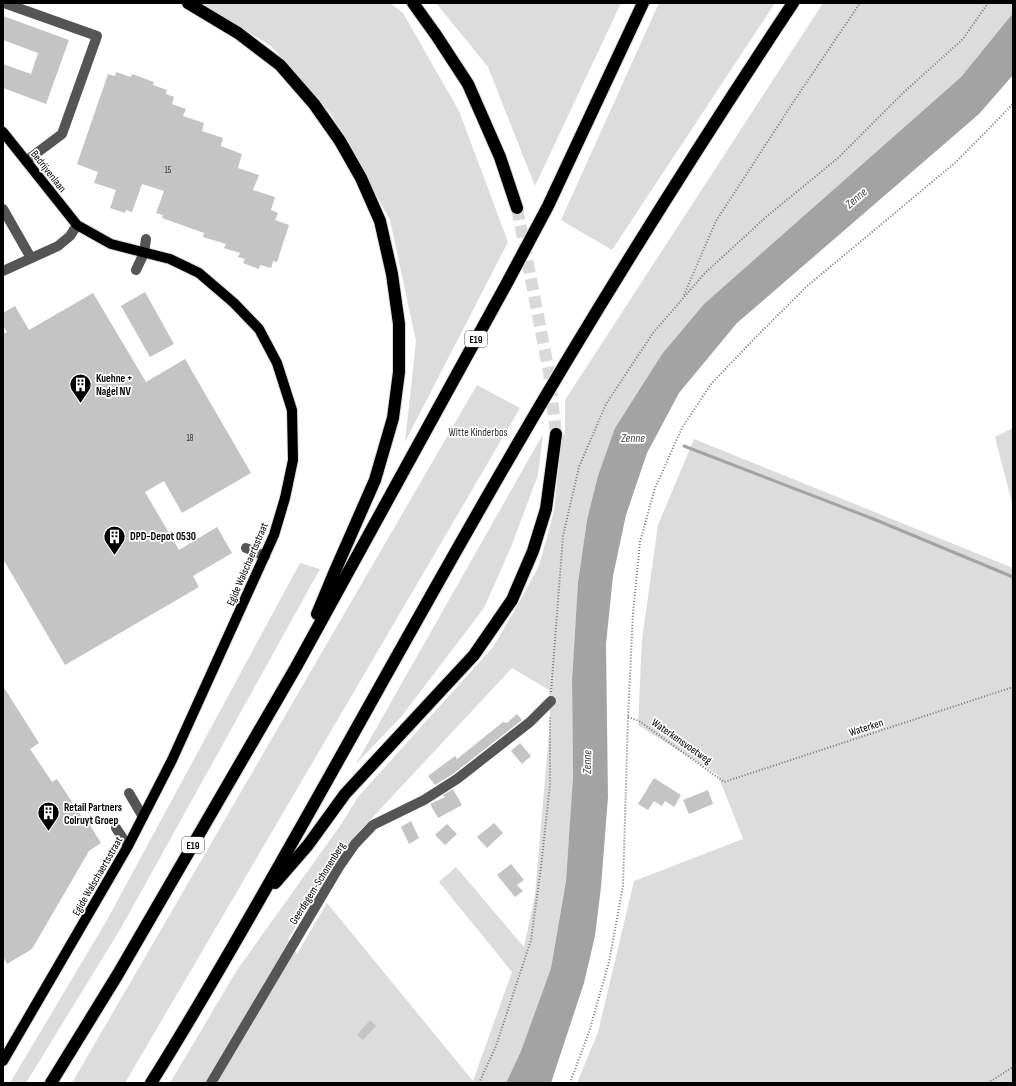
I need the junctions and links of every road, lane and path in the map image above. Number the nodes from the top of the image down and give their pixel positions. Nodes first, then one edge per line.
1 (4, 3) edge
2 (188, 3) edge
3 (413, 3) edge
4 (643, 3) edge
5 (793, 3) edge
6 (860, 3) edge
7 (988, 3) edge
8 (1013, 104) edge
9 (3, 132) edge
10 (26, 161) junction
11 (517, 208) tunnel mouth
12 (3, 210) edge
13 (77, 225) junction
14 (146, 239) dead end
15 (144, 253) junction
16 (31, 258) junction
17 (136, 270) dead end
18 (3, 271) edge
19 (683, 298) junction
20 (556, 434) tunnel mouth
21 (246, 548) dead end
22 (265, 556) junction
23 (296, 667) junction
24 (1013, 686) edge
25 (551, 701) junction
26 (628, 717) junction
27 (724, 782) joint
28 (129, 793) dead end
29 (143, 817) junction
30 (116, 828) dead end
31 (128, 846) junction
32 (258, 904) junction
33 (3, 1061) edge
34 (1013, 1067) edge
35 (51, 1083) edge
36 (151, 1083) edge
37 (211, 1083) edge
38 (480, 1083) edge
39 (570, 1083) edge
40 (988, 1083) edge

1 - 10 street
2 - 23 highway
3 - 11 highway
4 - 23 highway, E19
5 - 32 highway
6 - 19 path
7 - 19 path
8 - 26 path
9 - 10 main road, Bedrijvenlaan
10 - 13 main road, Bedrijvenlaan
12 - 16 street
13 - 15 main road, Egide Walschaertsstraat
13 - 16 street
14 - 15 street
15 - 17 street
15 - 22 main road, Egide Walschaertsstraat
16 - 18 street
19 - 25 path
20 - 32 highway
21 - 22 street
22 - 29 main road, Egide Walschaertsstraat
23 - 35 highway, E19
24 - 27 path, Waterken
25 - 37 street, Geerdegem-Schonenberg
25 - 38 path
26 - 27 path, Waterkensvoetweg
26 - 39 path
28 - 29 street
29 - 31 main road, Egide Walschaertsstraat
30 - 31 street
31 - 33 main road, Egide Walschaertsstraat
32 - 36 highway
34 - 40 path

